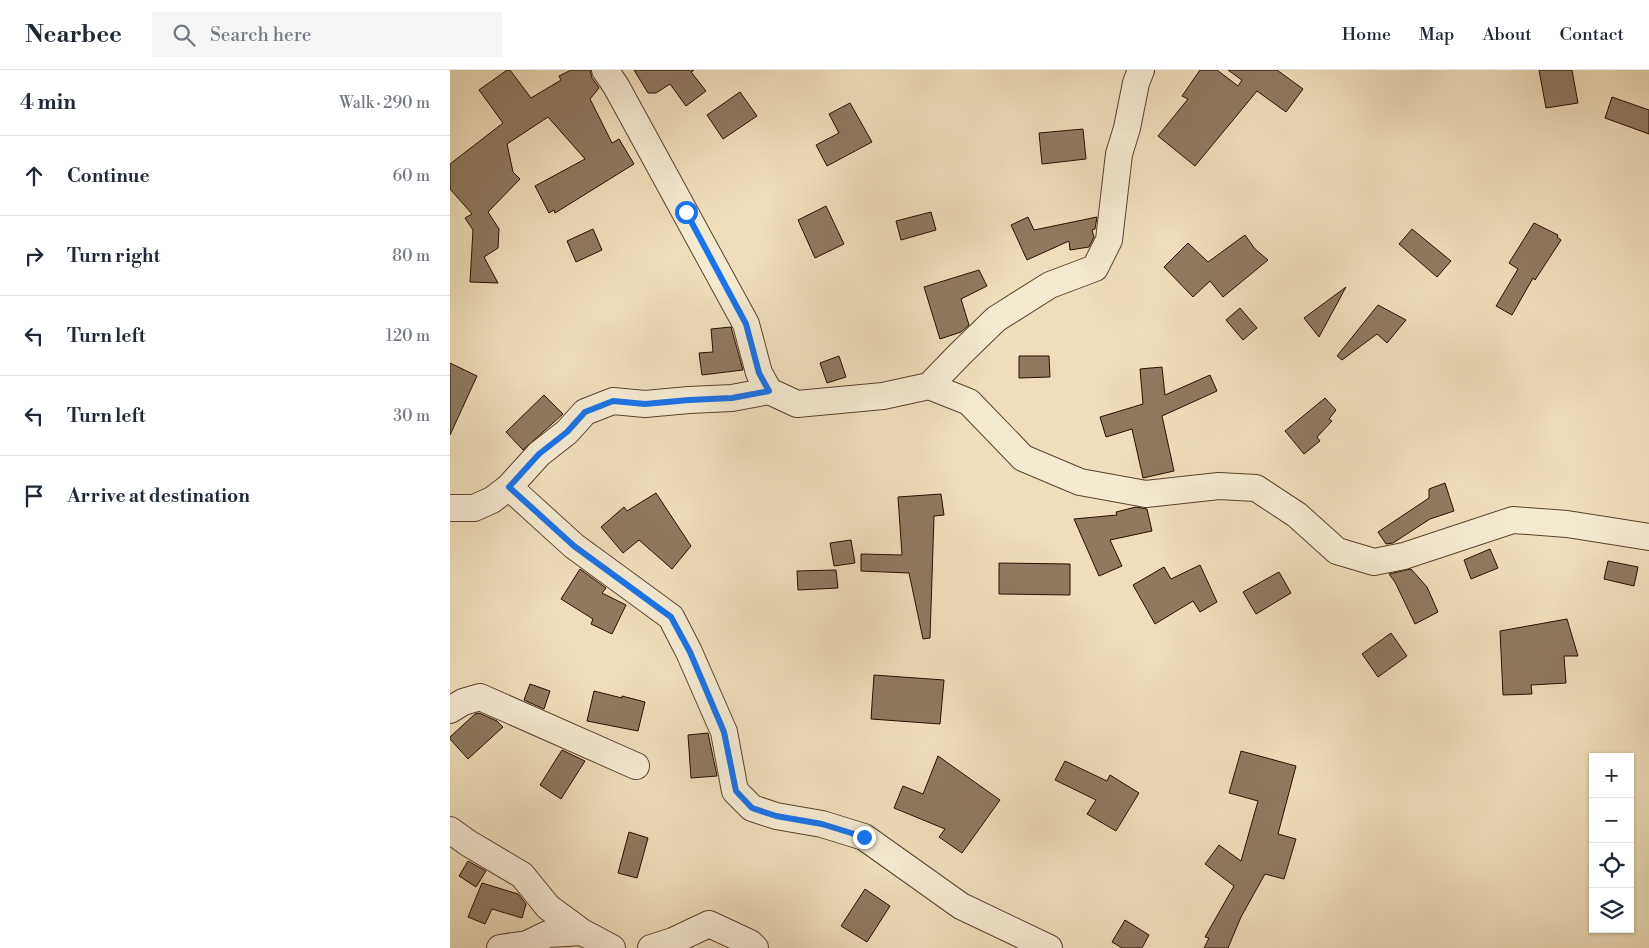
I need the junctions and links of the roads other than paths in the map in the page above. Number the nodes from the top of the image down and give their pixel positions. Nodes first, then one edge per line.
1 (605, 70) edge
2 (1141, 70) edge
3 (929, 386) junction
4 (769, 391) junction
5 (509, 487) junction
6 (450, 508) edge
7 (1649, 537) edge
8 (450, 710) edge
9 (636, 766) dead end
10 (450, 830) edge
11 (582, 932) junction
12 (526, 946) edge
13 (500, 948) edge
14 (612, 948) edge
15 (651, 948) edge
16 (755, 948) edge
17 (1049, 948) edge

1 - 4 street
2 - 3 street
3 - 4 street
3 - 7 street
4 - 5 street
5 - 6 street
5 - 17 street
8 - 9 street
10 - 11 street
11 - 12 street
11 - 14 street
12 - 13 street
15 - 16 street

